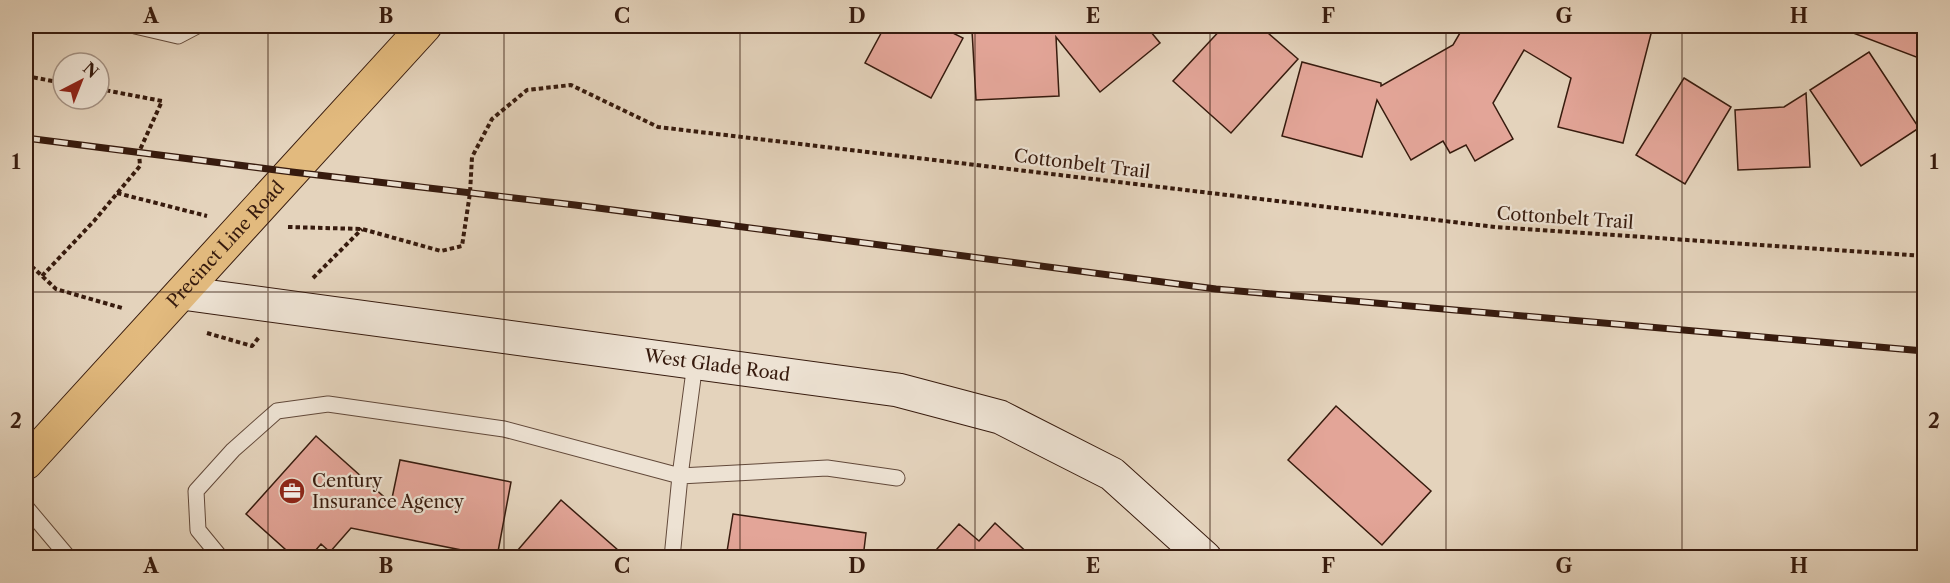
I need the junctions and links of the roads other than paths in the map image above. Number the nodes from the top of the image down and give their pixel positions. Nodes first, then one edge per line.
1 (135, 26) edge
2 (197, 26) edge
3 (425, 26) edge
4 (182, 293) junction
5 (695, 363) junction
6 (26, 463) edge
7 (680, 476) junction
8 (897, 478) dead end
9 (26, 507) edge
10 (69, 558) edge
11 (221, 558) edge
12 (672, 558) edge
13 (1205, 558) edge

1 - 2 lane
3 - 4 main road, Precinct Line Road
4 - 5 main road, West Glade Road
4 - 6 main road, Precinct Line Road
5 - 7 lane
5 - 13 main road, West Glade Road
7 - 8 lane
7 - 11 lane
7 - 12 lane
9 - 10 lane

